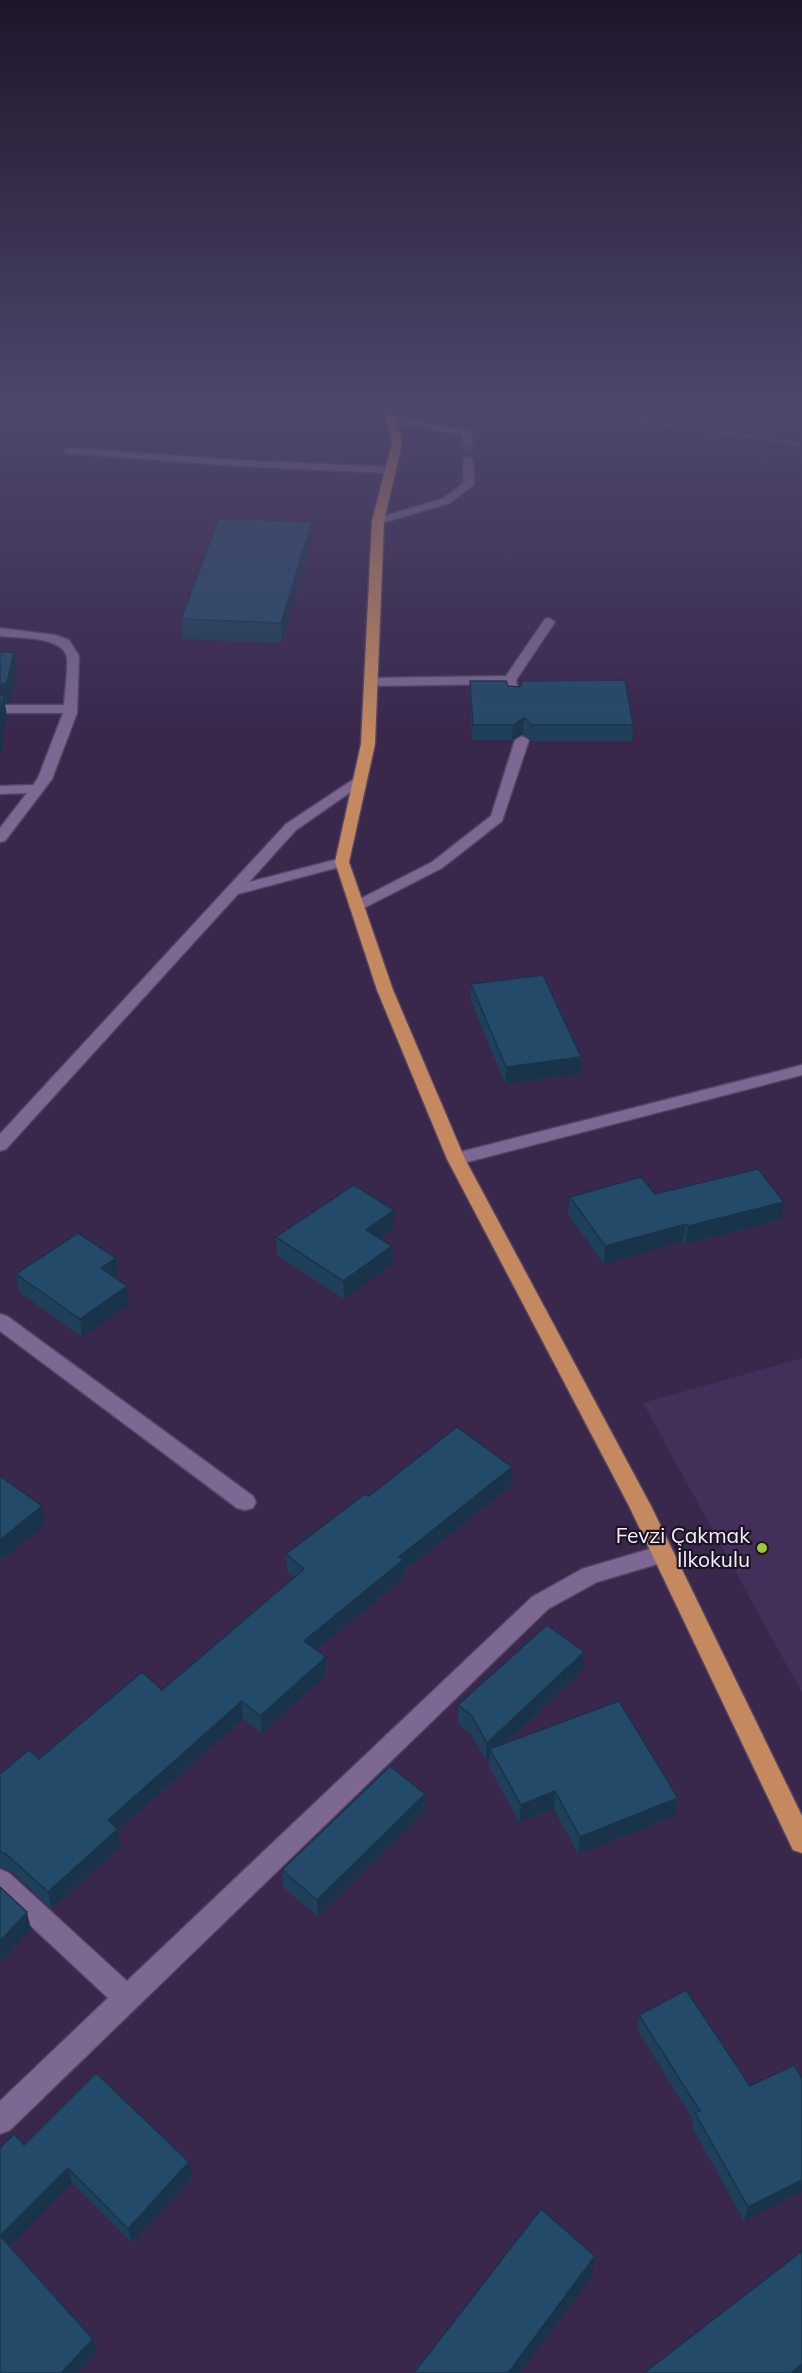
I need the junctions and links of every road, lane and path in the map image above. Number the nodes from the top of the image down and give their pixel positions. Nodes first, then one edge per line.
1 (386, 519) edge
2 (378, 521) joint
3 (549, 622) dead end
4 (0, 632) edge
5 (510, 680) junction
6 (370, 682) junction
7 (514, 696) edge
8 (0, 709) edge
9 (70, 709) junction
10 (522, 741) edge
11 (360, 779) junction
12 (37, 789) junction
13 (0, 790) edge
14 (0, 838) edge
15 (342, 862) junction
16 (232, 891) junction
17 (357, 906) junction
18 (802, 1070) edge
19 (0, 1145) edge
20 (456, 1159) junction
21 (0, 1321) edge
22 (245, 1502) dead end
23 (663, 1554) junction
24 (802, 1842) edge
25 (0, 1881) edge
26 (127, 1998) junction
27 (0, 2120) edge

1 - 2 street
2 - 6 main road
3 - 5 street
4 - 9 street
5 - 6 street
5 - 7 street
6 - 11 main road
8 - 9 street
9 - 12 street
10 - 17 street
11 - 15 main road
11 - 16 street
12 - 13 street
12 - 14 street
15 - 16 street
15 - 17 main road
16 - 19 street
17 - 20 main road
18 - 20 street
20 - 23 main road
21 - 22 street
23 - 24 main road
23 - 26 street
25 - 26 street
26 - 27 street

